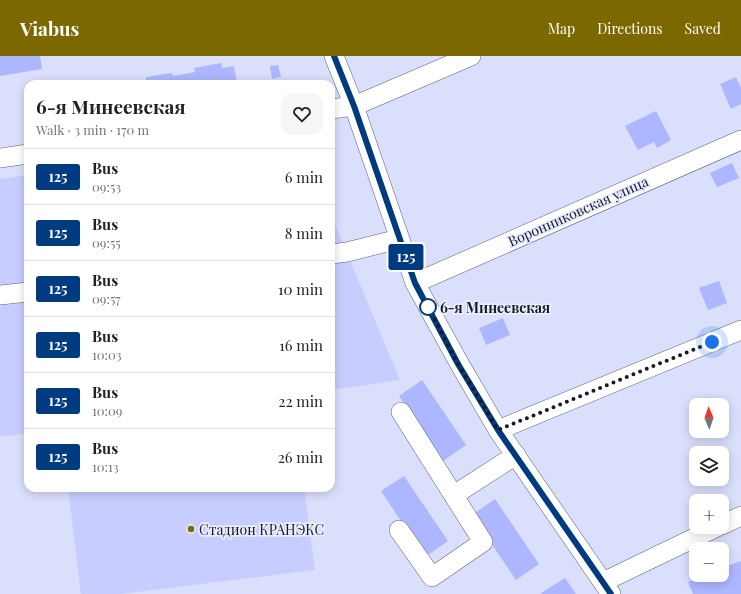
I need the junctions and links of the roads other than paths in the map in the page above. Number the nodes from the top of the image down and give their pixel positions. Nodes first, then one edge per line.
1 (334, 56) edge
2 (472, 56) edge
3 (354, 106) junction
4 (335, 109) edge
5 (741, 140) edge
6 (24, 155) edge
7 (0, 158) edge
8 (399, 239) junction
9 (335, 254) edge
10 (415, 283) junction
11 (24, 292) edge
12 (0, 295) edge
13 (741, 330) edge
14 (401, 412) dead end
15 (498, 430) junction
16 (516, 455) junction
17 (454, 495) junction
18 (741, 516) edge
19 (729, 522) edge
20 (399, 530) dead end
21 (704, 534) edge
22 (607, 588) edge

1 - 3 street
2 - 3 street
3 - 4 street
3 - 8 street
5 - 10 street, Воронниковская улица
6 - 7 street
8 - 9 street
8 - 10 street
10 - 15 street
11 - 12 street
13 - 15 street
14 - 17 street
15 - 16 street
16 - 17 street
16 - 22 street
17 - 20 street
18 - 19 street
21 - 22 street

